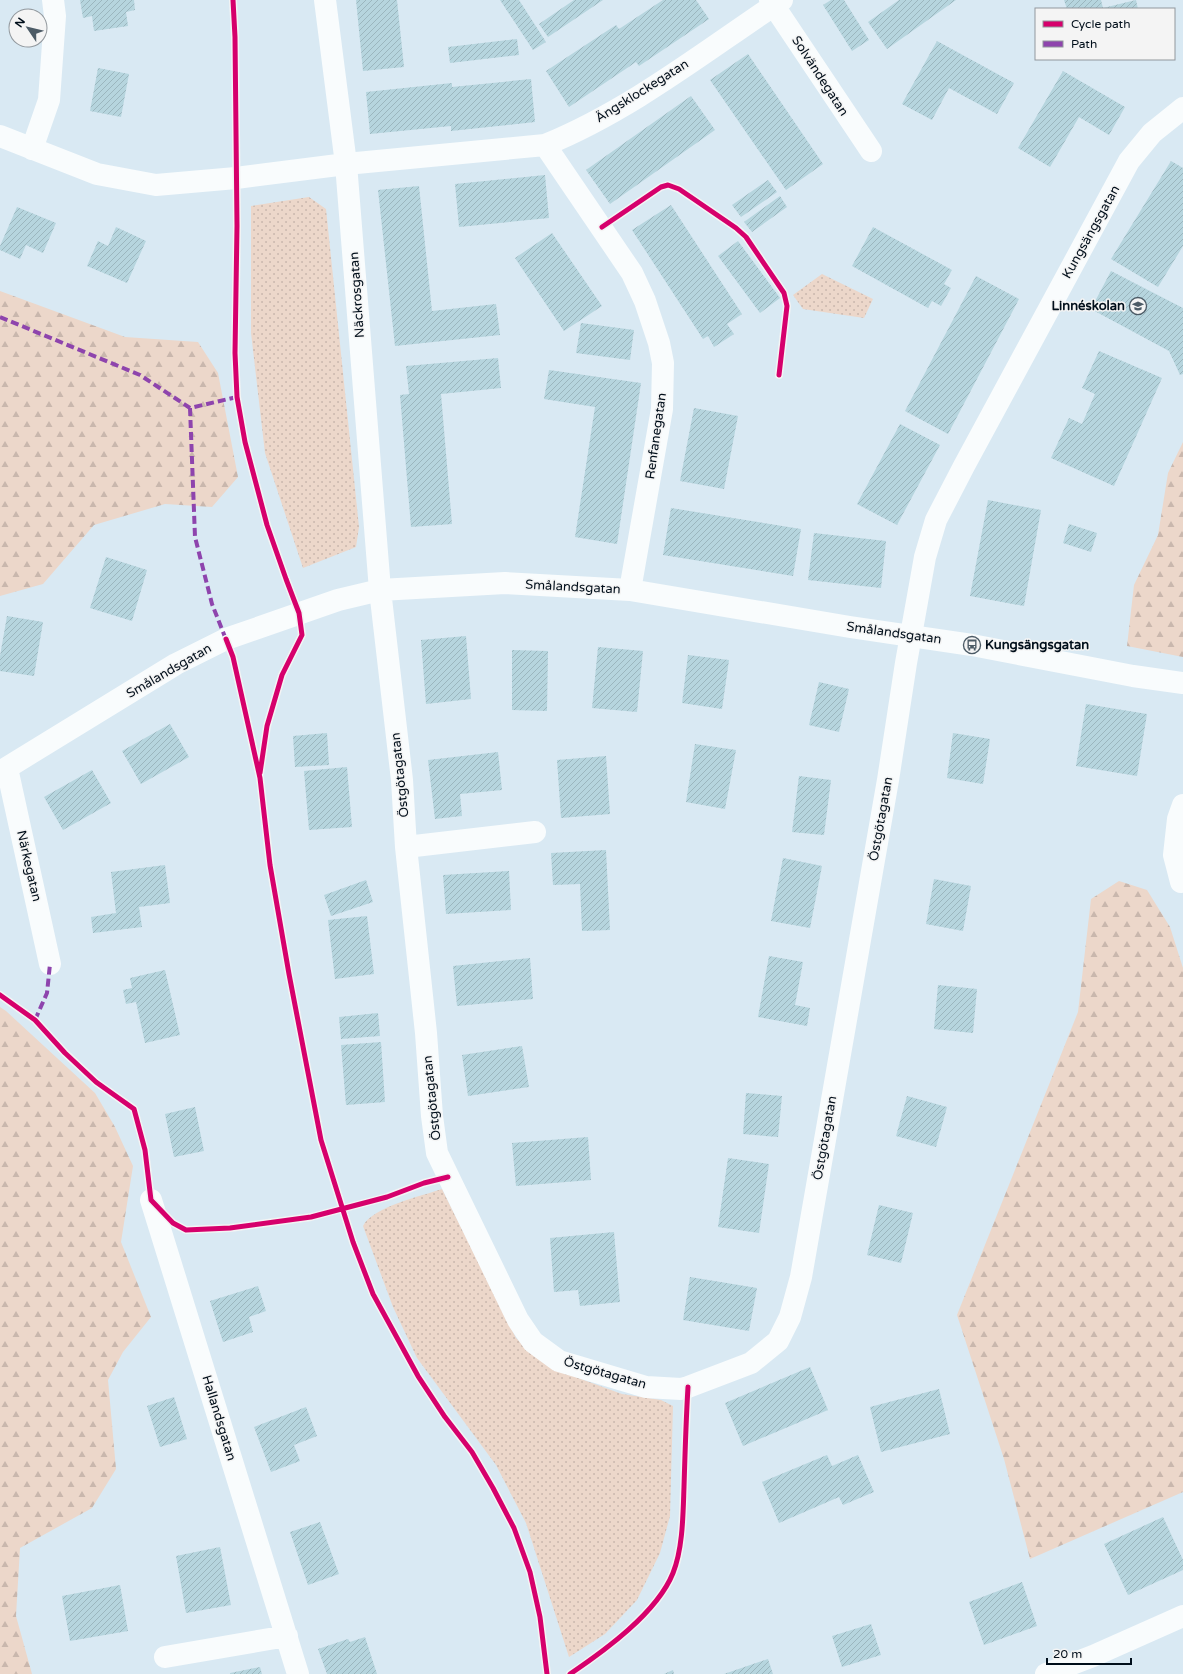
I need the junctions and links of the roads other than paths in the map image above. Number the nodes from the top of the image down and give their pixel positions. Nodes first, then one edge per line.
1 (53, 0) edge
2 (325, 0) edge
3 (775, 2) edge
4 (1183, 108) edge
5 (0, 136) edge
6 (545, 145) junction
7 (32, 149) junction
8 (871, 151) dead end
9 (346, 164) junction
10 (380, 590) junction
11 (630, 590) junction
12 (910, 635) junction
13 (1183, 683) edge
14 (3, 770) edge
15 (1183, 805) edge
16 (535, 832) dead end
17 (406, 847) junction
18 (1181, 882) dead end
19 (50, 964) dead end
20 (151, 1200) dead end
21 (1183, 1616) edge
22 (287, 1636) junction
23 (165, 1657) dead end
24 (298, 1674) edge
25 (1046, 1674) edge

1 - 7 street
2 - 9 street, Näckrosgatan
3 - 6 street, Ängsklockegatan
3 - 8 street, Solvändegatan
4 - 12 street, Kungsängsgatan
5 - 7 street, Ängsklockegatan
6 - 9 street, Ängsklockegatan
6 - 11 street, Renfanegatan
7 - 9 street, Ängsklockegatan
9 - 10 street, Näckrosgatan
10 - 11 street, Smålandsgatan
10 - 14 street, Smålandsgatan
10 - 17 street, Östgötagatan
11 - 12 street, Smålandsgatan
12 - 13 street, Smålandsgatan
12 - 17 street, Östgötagatan
14 - 19 street, Närkegatan
15 - 18 street
16 - 17 street
20 - 22 street, Hallandsgatan
21 - 25 street
22 - 23 street
22 - 24 street, Hallandsgatan

